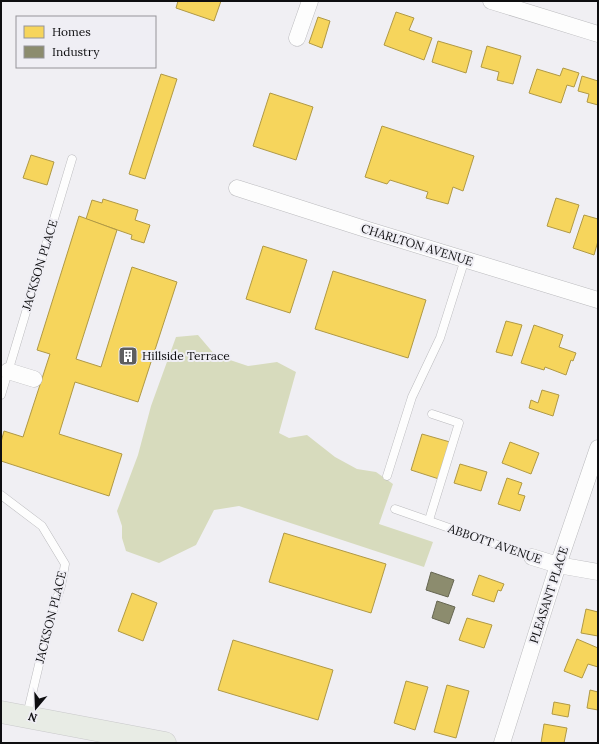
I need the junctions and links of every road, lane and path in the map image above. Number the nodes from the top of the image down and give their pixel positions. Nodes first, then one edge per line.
1 (310, 1) edge
2 (491, 1) edge
3 (598, 34) edge
4 (297, 38) dead end
5 (72, 159) dead end
6 (237, 188) dead end
7 (465, 259) junction
8 (598, 300) edge
9 (8, 371) junction
10 (34, 379) dead end
11 (1, 395) edge
12 (432, 414) dead end
13 (598, 448) edge
14 (388, 476) dead end
15 (1, 495) edge
16 (395, 508) dead end
17 (429, 520) junction
18 (532, 557) joint
19 (558, 565) junction
20 (598, 572) edge
21 (1, 712) edge
22 (26, 716) junction
23 (165, 743) edge
24 (502, 743) edge

1 - 4 street
2 - 3 street
5 - 9 lane, JACKSON PLACE
6 - 7 street, CHARLTON AVENUE
7 - 8 street, CHARLTON AVENUE
7 - 14 lane
9 - 10 street
9 - 11 lane, JACKSON PLACE
12 - 17 lane
13 - 19 street, PLEASANT PLACE
15 - 22 lane, JACKSON PLACE
16 - 17 lane, ABBOTT AVENUE
17 - 18 lane, ABBOTT AVENUE
18 - 19 street, ABBOTT AVENUE
19 - 20 street, ABBOTT AVENUE
19 - 24 street, PLEASANT PLACE
21 - 22 main road
22 - 23 main road

